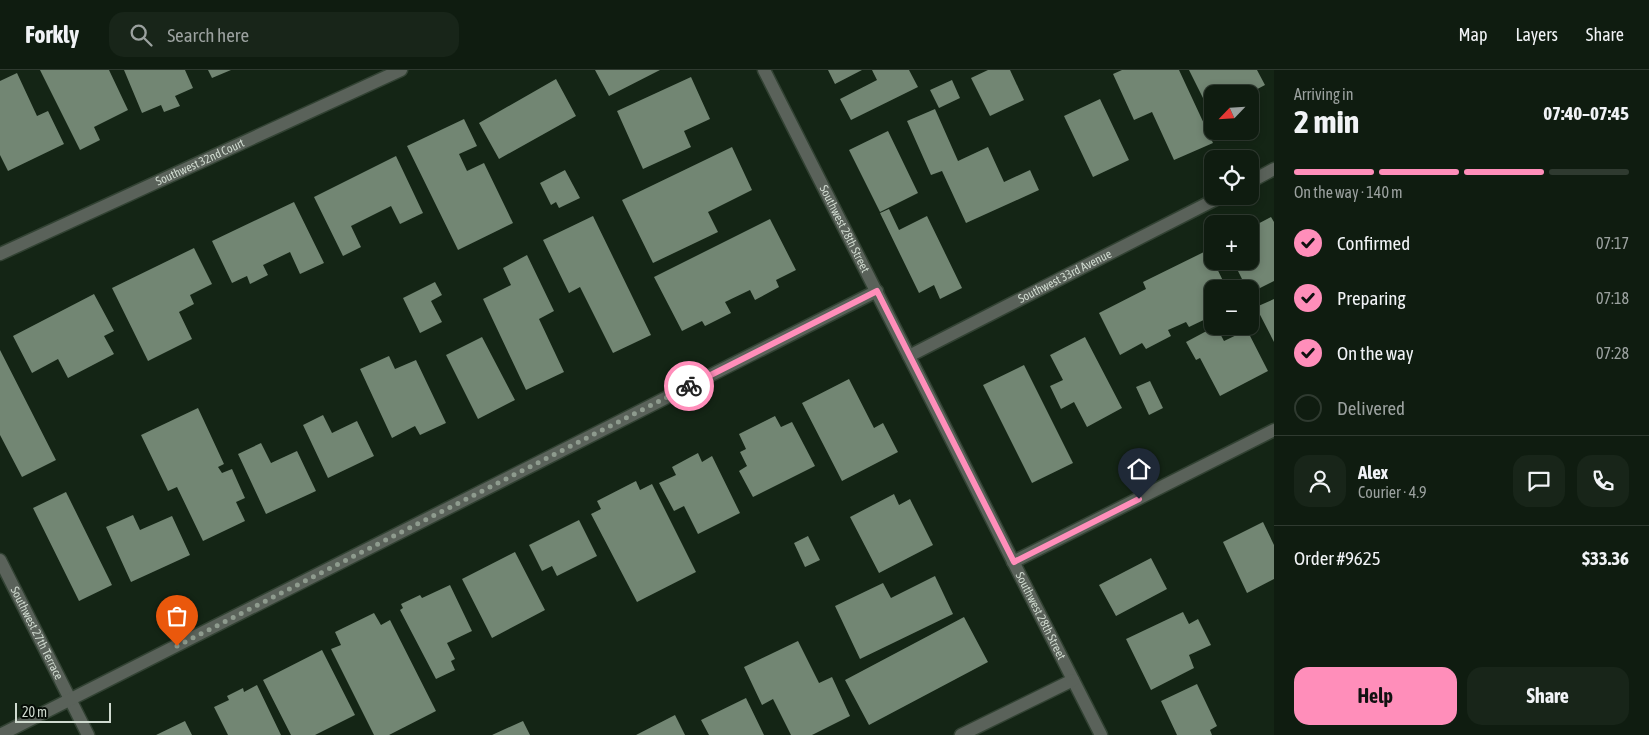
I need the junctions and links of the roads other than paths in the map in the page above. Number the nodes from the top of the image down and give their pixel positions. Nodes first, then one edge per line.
1 (401, 70) edge
2 (764, 70) edge
3 (1274, 169) edge
4 (1259, 177) edge
5 (1204, 205) edge
6 (0, 254) edge
7 (877, 291) junction
8 (909, 356) junction
9 (1274, 430) edge
10 (0, 560) edge
11 (1014, 562) junction
12 (1073, 680) junction
13 (71, 700) junction
14 (0, 735) edge
15 (88, 735) edge
16 (961, 735) edge
17 (1101, 735) edge

1 - 6 street, Southwest 32nd Court
2 - 7 street, Southwest 28th Street
3 - 4 street
5 - 8 street, Southwest 33rd Avenue
7 - 8 street, Southwest 28th Street
7 - 13 street
8 - 11 street, Southwest 28th Street
9 - 11 street
10 - 13 street, Southwest 27th Terrace
11 - 12 street, Southwest 28th Street
12 - 16 street
12 - 17 street, Southwest 28th Street
13 - 14 street
13 - 15 street, Southwest 27th Terrace

